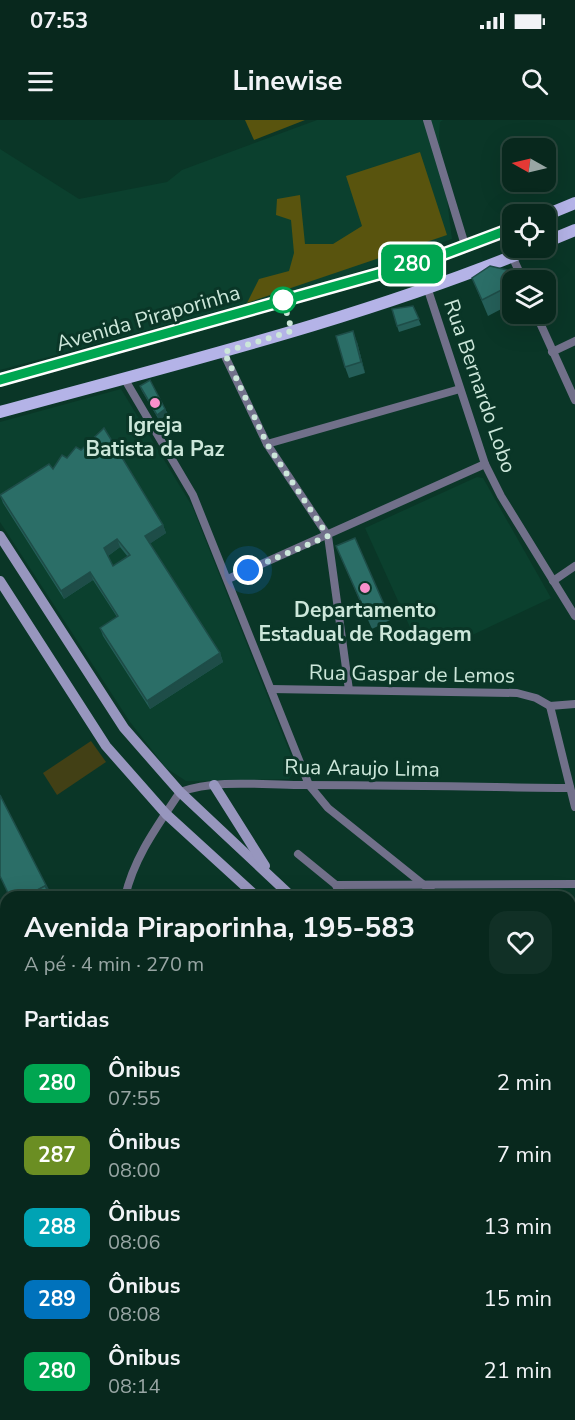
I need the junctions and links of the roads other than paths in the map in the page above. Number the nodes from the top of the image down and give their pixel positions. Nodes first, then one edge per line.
1 (428, 120) edge
2 (575, 203) edge
3 (556, 211) edge
4 (575, 230) edge
5 (502, 232) edge
6 (556, 238) edge
7 (465, 245) junction
8 (507, 258) edge
9 (428, 290) junction
10 (540, 324) edge
11 (575, 341) edge
12 (224, 352) junction
13 (552, 352) junction
14 (124, 378) junction
15 (0, 380) edge
16 (460, 389) junction
17 (575, 400) edge
18 (0, 412) edge
19 (267, 444) junction
20 (485, 464) junction
21 (0, 536) edge
22 (328, 536) junction
23 (575, 566) edge
24 (228, 579) junction
25 (0, 581) edge
26 (553, 581) junction
27 (575, 616) edge
28 (271, 689) junction
29 (349, 690) junction
30 (575, 704) edge
31 (550, 706) junction
32 (214, 785) junction
33 (309, 785) junction
34 (570, 788) junction
35 (180, 792) junction
36 (575, 807) edge
37 (166, 814) junction
38 (298, 854) dead end
39 (273, 879) junction
40 (424, 884) junction
41 (575, 884) edge
42 (336, 885) junction
43 (127, 891) edge
44 (250, 891) edge
45 (286, 891) edge
46 (338, 891) edge
47 (432, 891) edge

1 - 7 street
2 - 3 main road
4 - 6 main road
5 - 7 main road, Avenida Piraporinha
7 - 15 main road, Avenida Piraporinha
8 - 9 main road
9 - 12 main road
9 - 16 street, Rua Bernardo Lobo
10 - 13 street
11 - 13 street
12 - 14 main road
12 - 19 street
13 - 17 street
14 - 18 main road
14 - 24 street
16 - 19 street
16 - 20 street, Rua Bernardo Lobo
19 - 22 street
20 - 22 street
20 - 26 street, Rua Bernardo Lobo
21 - 35 main road
22 - 24 street
22 - 29 street
23 - 26 street
24 - 28 street
25 - 37 main road
26 - 27 street, Rua Bernardo Lobo
28 - 29 street, Rua Gaspar de Lemos
28 - 33 street
29 - 31 street, Rua Gaspar de Lemos
30 - 31 street, Rua Gaspar de Lemos
31 - 34 street
32 - 33 street, Rua Araujo Lima
32 - 35 street, Rua Araujo Lima
32 - 39 main road
33 - 34 street, Rua Araujo Lima
33 - 40 street
34 - 36 street
35 - 37 street
35 - 39 main road
37 - 43 street
37 - 44 main road
38 - 42 street
39 - 45 main road
40 - 41 street
40 - 42 street
40 - 47 street
42 - 46 street

